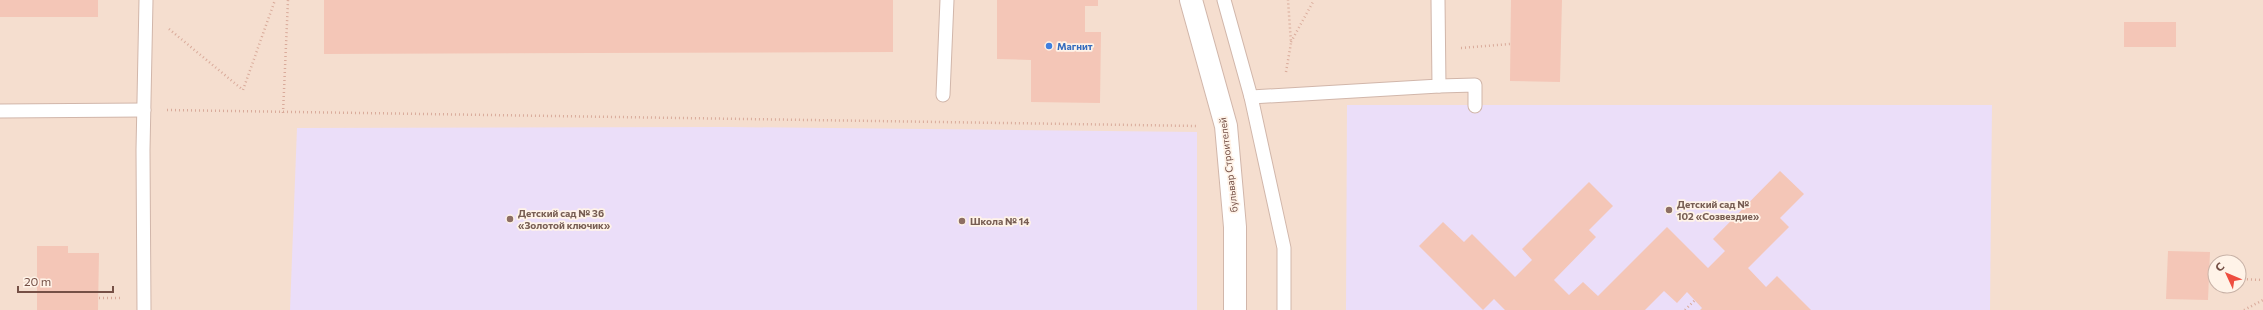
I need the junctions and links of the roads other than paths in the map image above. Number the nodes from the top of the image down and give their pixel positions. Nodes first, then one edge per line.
1 (947, 0) edge
2 (1191, 0) edge
3 (1224, 0) edge
4 (1438, 0) edge
5 (145, 4) edge
6 (1439, 86) junction
7 (943, 94) dead end
8 (1251, 97) junction
9 (1475, 106) dead end
10 (144, 110) junction
11 (0, 111) edge
12 (144, 310) edge
13 (1235, 310) edge
14 (1284, 310) edge

1 - 7 lane
2 - 13 street, бульвар Строителей
3 - 8 lane
4 - 6 lane
5 - 10 lane
6 - 8 lane
6 - 9 lane
8 - 14 lane
10 - 11 lane
10 - 12 lane

